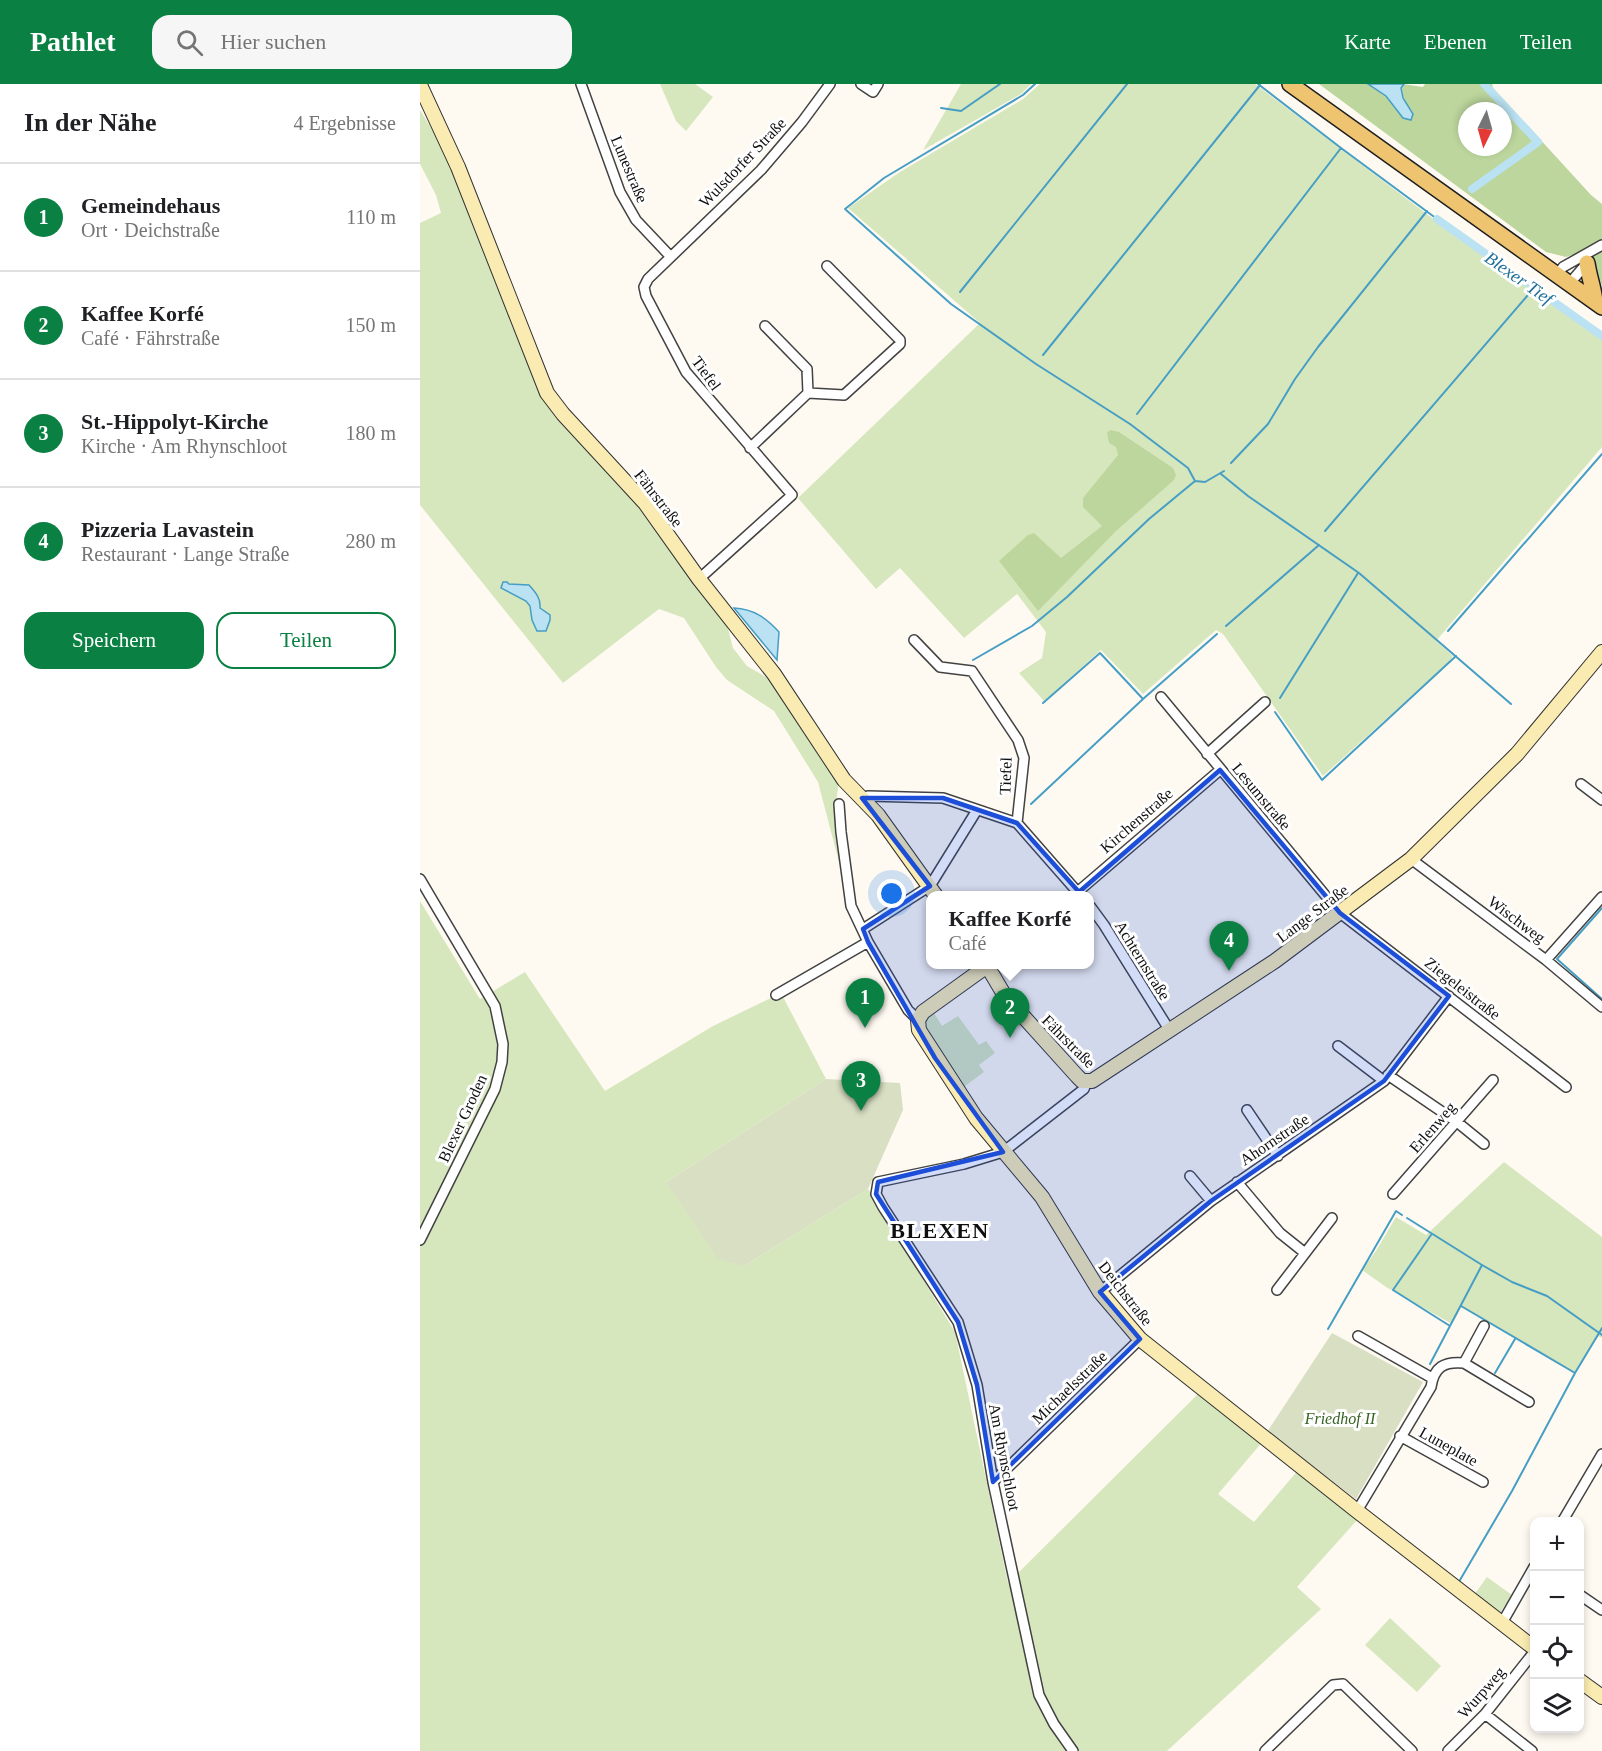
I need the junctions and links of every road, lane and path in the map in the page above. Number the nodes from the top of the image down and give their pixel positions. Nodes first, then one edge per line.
1 (581, 84) edge
2 (830, 84) edge
3 (861, 84) edge
4 (1290, 84) edge
5 (420, 86) edge
6 (876, 88) edge
7 (1600, 247) edge
8 (670, 256) junction
9 (1587, 263) junction
10 (827, 266) dead end
11 (1563, 280) junction
12 (1599, 305) edge
13 (765, 326) dead end
14 (808, 393) junction
15 (750, 448) junction
16 (699, 579) junction
17 (914, 640) dead end
18 (1602, 652) edge
19 (1161, 697) dead end
20 (1265, 702) dead end
21 (1207, 754) junction
22 (1220, 770) junction
23 (1581, 784) dead end
24 (862, 798) junction
25 (1602, 800) edge
26 (839, 804) dead end
27 (976, 810) junction
28 (1017, 823) junction
29 (1411, 859) junction
30 (420, 879) edge
31 (933, 891) edge
32 (1075, 891) edge
33 (1081, 891) edge
34 (926, 895) edge
35 (1602, 897) edge
36 (1094, 912) edge
37 (1340, 913) junction
38 (863, 929) junction
39 (868, 942) junction
40 (1546, 960) junction
41 (982, 969) edge
42 (989, 969) edge
43 (776, 995) dead end
44 (1449, 996) junction
45 (1602, 1007) edge
46 (918, 1020) junction
47 (1170, 1031) junction
48 (1338, 1046) dead end
49 (1386, 1078) junction
50 (1494, 1080) dead end
51 (1087, 1082) junction
52 (1566, 1087) dead end
53 (1247, 1110) dead end
54 (1456, 1122) junction
55 (1484, 1144) dead end
56 (1003, 1152) junction
57 (1278, 1156) junction
58 (1190, 1176) dead end
59 (1237, 1182) junction
60 (1393, 1194) dead end
61 (1211, 1200) junction
62 (1332, 1218) dead end
63 (420, 1240) edge
64 (1305, 1253) junction
65 (1277, 1290) dead end
66 (1100, 1292) junction
67 (1484, 1326) dead end
68 (1358, 1336) dead end
69 (1140, 1339) junction
70 (1464, 1364) junction
71 (1432, 1378) junction
72 (1529, 1402) dead end
73 (1400, 1436) junction
74 (1602, 1454) edge
75 (993, 1482) junction
76 (1483, 1482) dead end
77 (1357, 1511) junction
78 (1564, 1517) edge
79 (1532, 1571) edge
80 (1584, 1598) edge
81 (1602, 1610) edge
82 (1502, 1623) junction
83 (1530, 1647) edge
84 (1530, 1655) edge
85 (1584, 1684) edge
86 (1602, 1697) edge
87 (1485, 1714) junction
88 (1072, 1751) edge
89 (1265, 1751) edge
90 (1412, 1751) edge
91 (1448, 1751) edge
92 (1532, 1751) edge

1 - 8 street, Lunestraße
2 - 8 street, Wulsdorfer Straße
3 - 6 street
4 - 11 main road
5 - 16 street, Fährstraße
7 - 9 street
7 - 11 street
8 - 15 street, Tiefel
9 - 11 street
9 - 12 main road
10 - 14 street
11 - 12 main road
13 - 14 street
14 - 15 street
15 - 16 street, Tiefel
16 - 24 street, Fährstraße
17 - 28 street, Tiefel
18 - 29 street, Lange Straße
19 - 21 street, Lesumstraße
20 - 21 street
21 - 22 street, Lesumstraße
22 - 33 street, Kirchenstraße
22 - 37 street, Lesumstraße
23 - 25 street
24 - 27 street
24 - 31 street, Fährstraße
26 - 38 street, Deichstraße
27 - 28 street
27 - 31 street
28 - 32 street
29 - 37 street, Lange Straße
29 - 40 street, Wischweg
30 - 63 street, Blexer Groden
34 - 38 street
35 - 40 street
36 - 47 street, Achternstraße
37 - 44 street, Ziegeleistraße
37 - 47 street, Lange Straße
38 - 39 street, Deichstraße
39 - 43 street
39 - 46 street, Deichstraße
40 - 45 street, Wischweg
41 - 46 street
42 - 51 street, Fährstraße
44 - 49 street, Ahornstraße
44 - 52 street, Ziegeleistraße
46 - 56 street, Deichstraße
47 - 51 street, Lange Straße
48 - 49 street
49 - 54 street
49 - 57 street, Ahornstraße
50 - 54 street, Erlenweg
51 - 56 street, Lange Straße
53 - 57 street
54 - 55 street
54 - 60 street, Erlenweg
56 - 66 street, Deichstraße
56 - 75 street, Am Rhynschloot
57 - 59 street, Ahornstraße
58 - 61 street
59 - 61 street, Ahornstraße
59 - 64 street
61 - 66 street, Ahornstraße
62 - 64 street
64 - 65 street
66 - 69 street, Deichstraße
67 - 70 street
68 - 71 street
69 - 75 street, Michaelsstraße
69 - 77 street, Deichstraße
70 - 71 street
70 - 72 street
71 - 73 street
73 - 76 street, Luneplate
73 - 77 street
74 - 78 street
75 - 88 street, Am Rhynschloot
77 - 82 street, Deichstraße
79 - 82 street
80 - 81 street
82 - 83 street, Deichstraße
84 - 87 street, Wurpweg
85 - 86 street
87 - 91 street, Wurpweg
87 - 92 street
89 - 90 street

